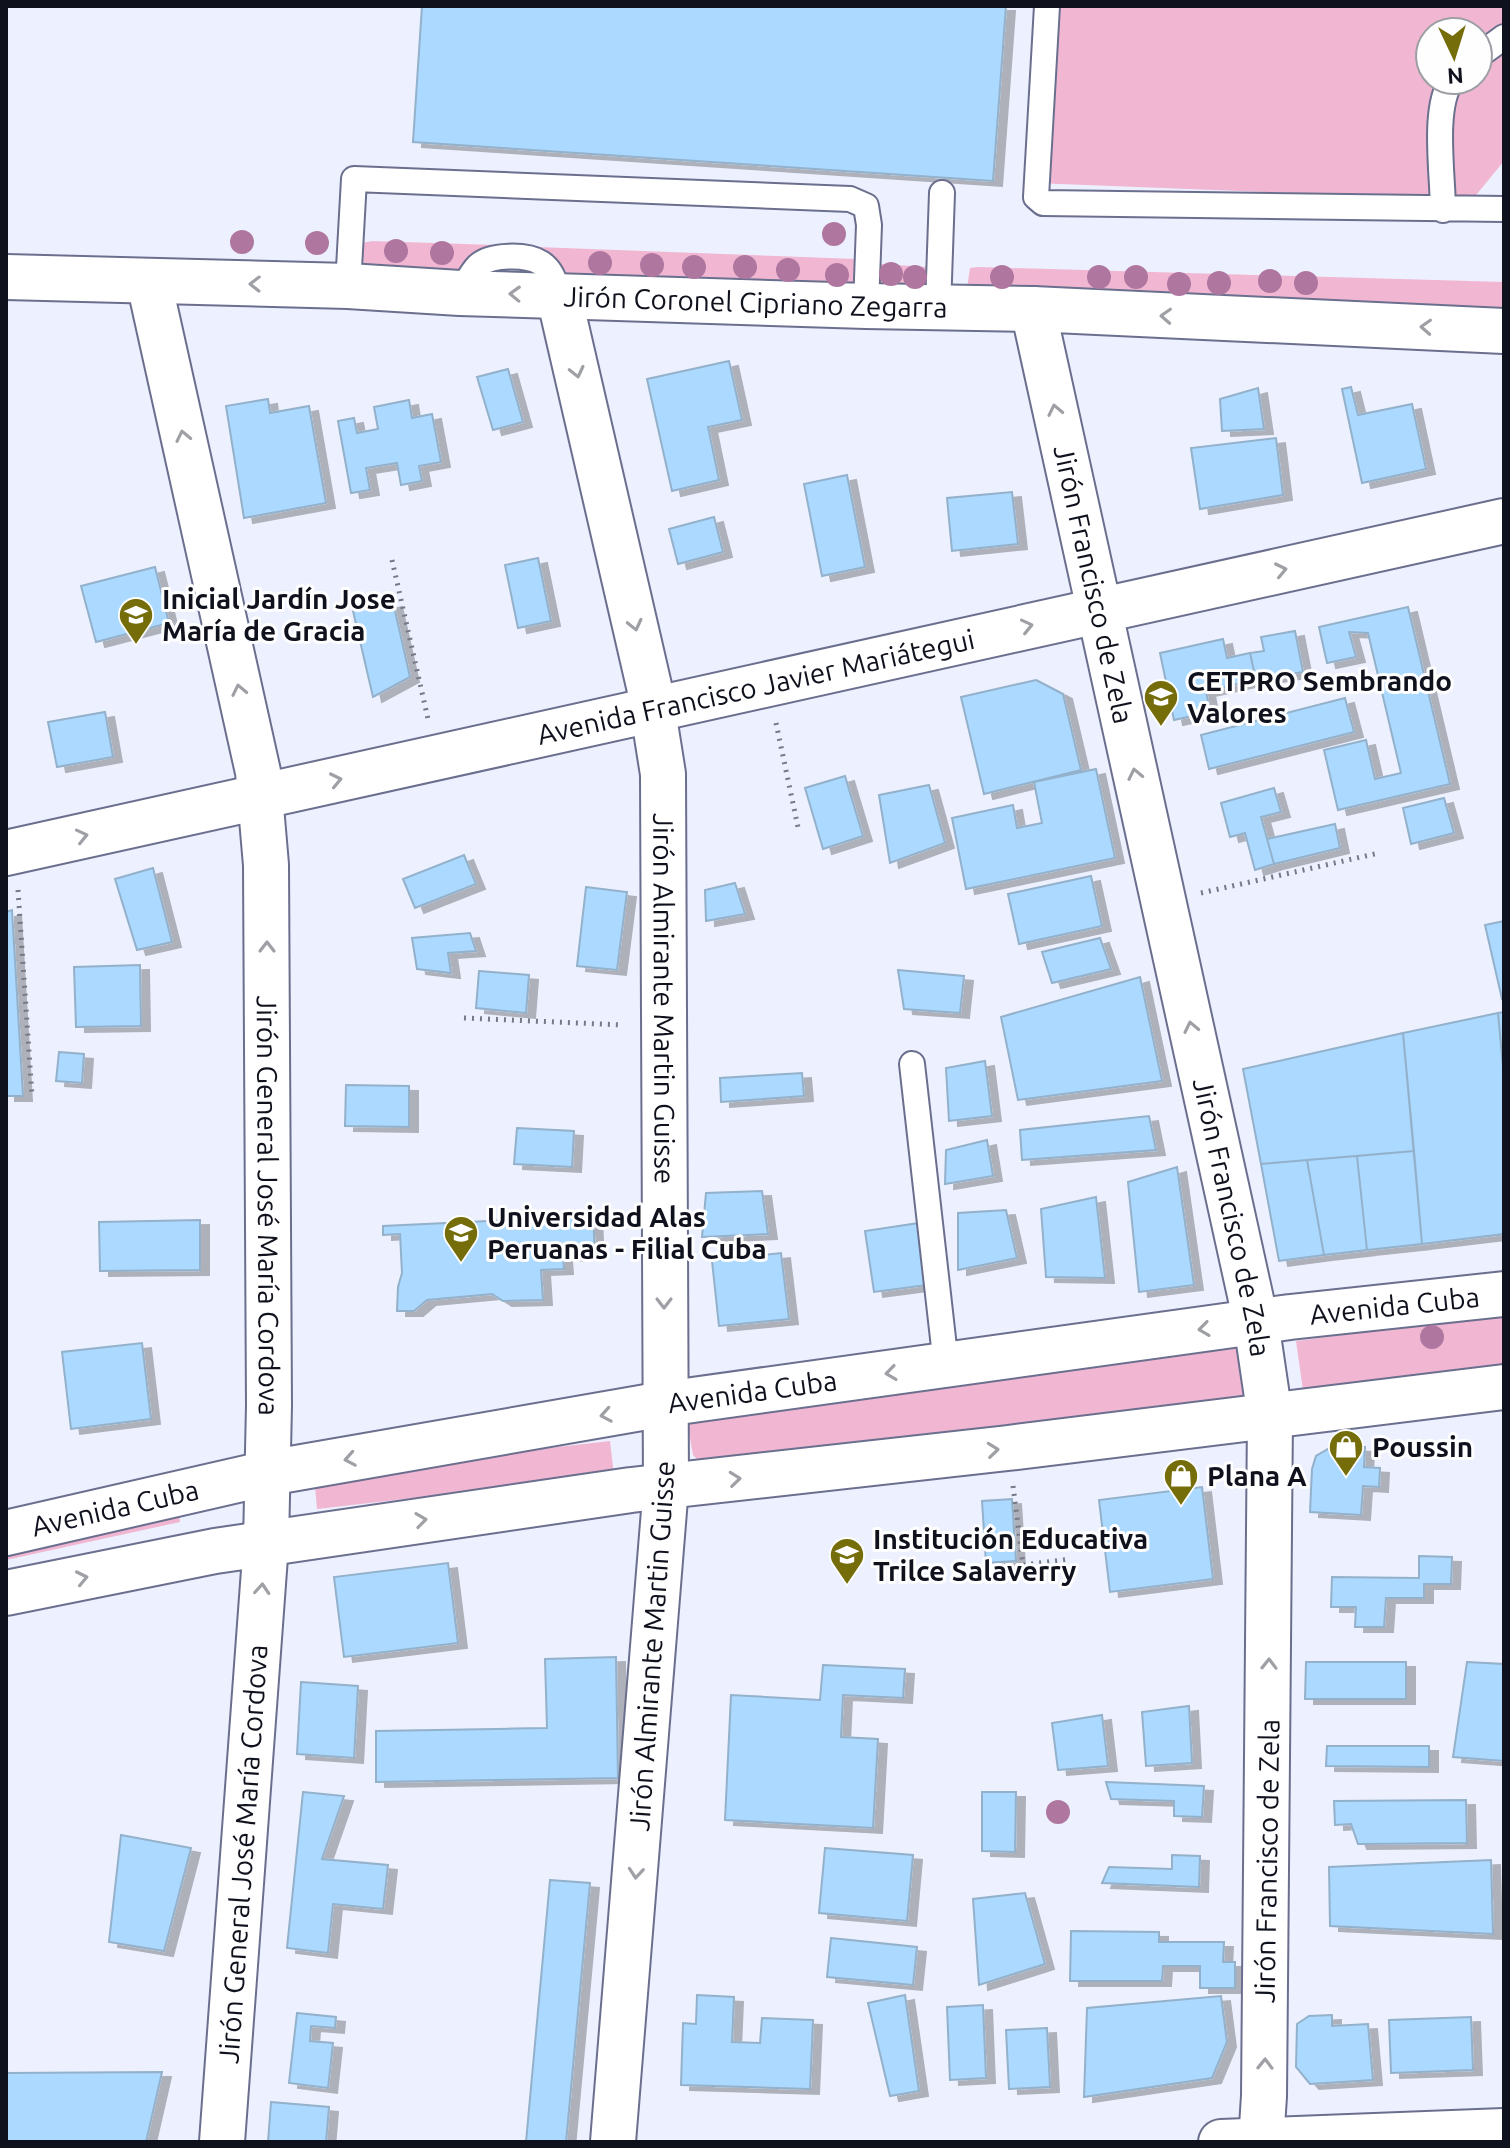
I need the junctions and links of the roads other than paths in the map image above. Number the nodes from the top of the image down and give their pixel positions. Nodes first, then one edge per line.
1 (1047, 6) edge
2 (1444, 96) edge
3 (942, 193) dead end
4 (1504, 209) edge
5 (1443, 210) junction
6 (6, 277) edge
7 (149, 282) junction
8 (348, 286) junction
9 (559, 296) junction
10 (866, 306) junction
11 (938, 308) junction
12 (1033, 309) junction
13 (1504, 331) edge
14 (1504, 521) edge
15 (1099, 610) junction
16 (652, 710) junction
17 (260, 797) junction
18 (11, 852) edge
19 (912, 1064) dead end
20 (1504, 1294) edge
21 (1256, 1322) junction
22 (946, 1365) junction
23 (1504, 1387) edge
24 (664, 1404) junction
25 (1270, 1417) junction
26 (268, 1473) junction
27 (666, 1486) junction
28 (6, 1533) edge
29 (266, 1543) junction
30 (6, 1593) edge
31 (1504, 2131) edge
32 (1248, 2141) edge
33 (222, 2142) edge
34 (613, 2142) edge

1 - 5 lane
2 - 5 lane
3 - 11 lane
4 - 5 lane
6 - 7 street, Jirón Coronel Cipriano Zegarra
8 -> 7 street, Jirón Coronel Cipriano Zegarra
17 -> 7 street, Jirón General José María Cordova
9 -> 8 street, Jirón Coronel Cipriano Zegarra
8 - 10 lane
9 - 10 street, Jirón Coronel Cipriano Zegarra
9 -> 16 street, Jirón Almirante Martin Guisse
10 - 11 street, Jirón Coronel Cipriano Zegarra
11 - 12 street, Jirón Coronel Cipriano Zegarra
13 -> 12 street, Jirón Coronel Cipriano Zegarra
15 -> 12 street, Jirón Francisco de Zela
15 -> 14 street, Avenida Francisco Javier Mariátegui
16 -> 15 street, Avenida Francisco Javier Mariátegui
21 -> 15 street, Jirón Francisco de Zela
17 -> 16 street, Avenida Francisco Javier Mariátegui
16 -> 24 street, Jirón Almirante Martin Guisse
18 -> 17 street, Avenida Francisco Javier Mariátegui
26 -> 17 street, Jirón General José María Cordova
19 - 22 lane
20 - 21 street, Avenida Cuba
21 -> 22 street, Avenida Cuba
21 - 25 street, Jirón Francisco de Zela
22 -> 24 street, Avenida Cuba
23 - 25 street
24 -> 26 street, Avenida Cuba
24 - 27 street, Jirón Almirante Martin Guisse
27 -> 25 street
32 -> 25 street, Jirón Francisco de Zela
26 - 28 street, Avenida Cuba
26 - 29 street, Jirón General José María Cordova
29 -> 27 street
27 -> 34 street, Jirón Almirante Martin Guisse
30 -> 29 street
33 -> 29 street, Jirón General José María Cordova
31 - 32 street

